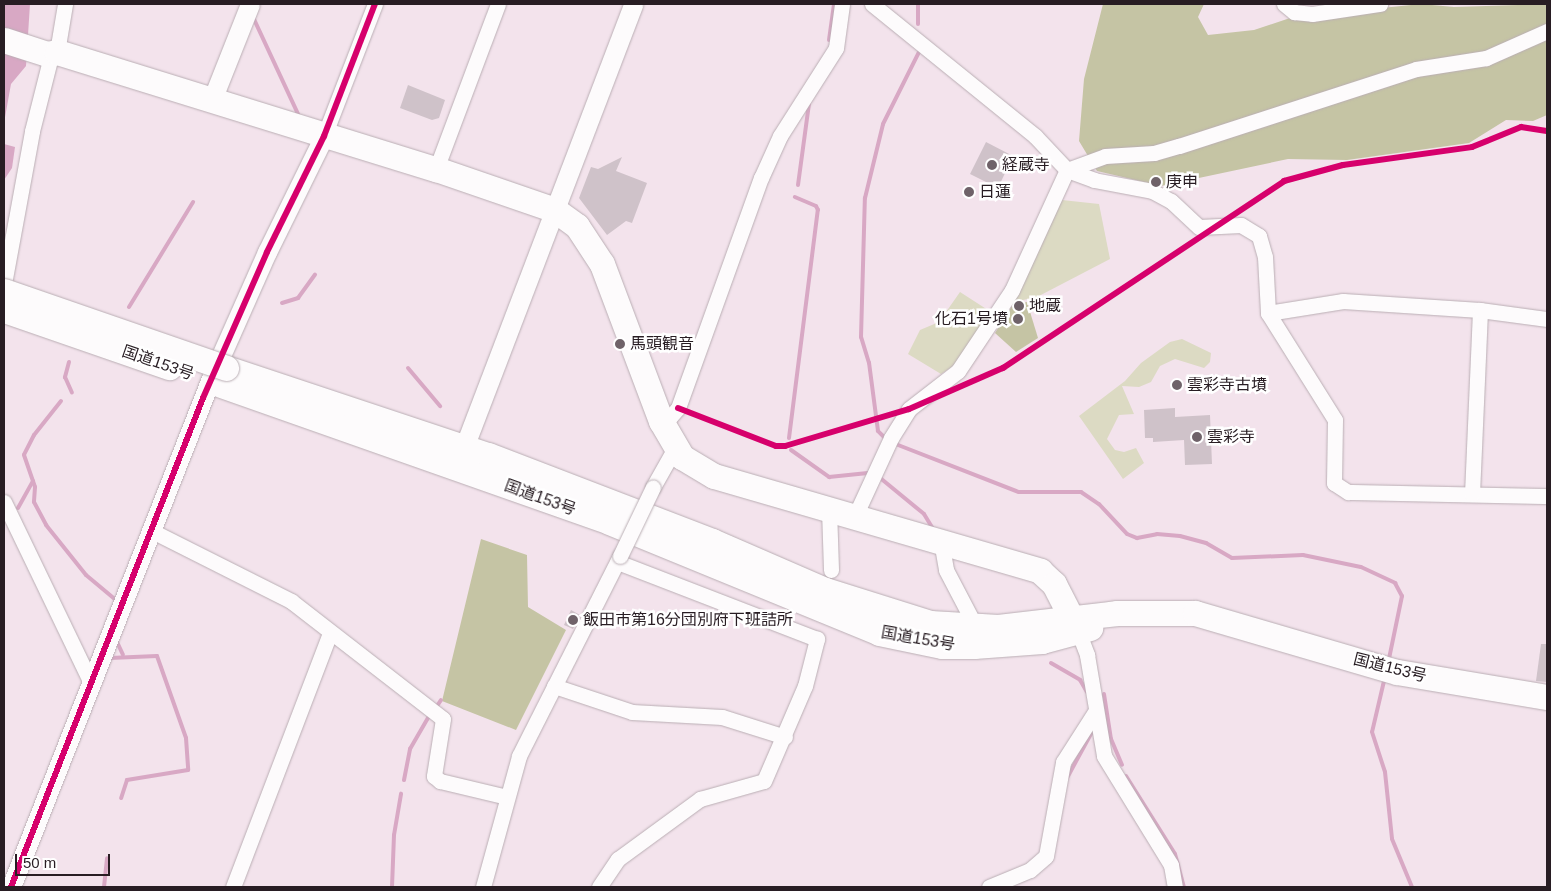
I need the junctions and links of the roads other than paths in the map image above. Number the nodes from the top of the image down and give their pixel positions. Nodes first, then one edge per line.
1 (65, 4) edge
2 (250, 4) edge
3 (375, 4) edge
4 (498, 4) edge
5 (633, 4) edge
6 (842, 4) edge
7 (872, 4) edge
8 (1284, 4) edge
9 (1380, 4) edge
10 (1547, 30) edge
11 (4, 40) edge
12 (52, 53) junction
13 (212, 100) junction
14 (324, 136) junction
15 (436, 169) junction
16 (1067, 170) junction
17 (555, 210) junction
18 (4, 284) edge
19 (4, 291) edge
20 (4, 310) edge
21 (1480, 310) junction
22 (1268, 312) junction
23 (1547, 319) edge
24 (224, 377) junction
25 (661, 421) junction
26 (674, 448) junction
27 (460, 457) junction
28 (1472, 494) junction
29 (1547, 496) edge
30 (4, 502) edge
31 (829, 509) junction
32 (855, 516) junction
33 (152, 530) junction
34 (941, 541) junction
35 (619, 559) junction
36 (831, 570) dead end
37 (970, 616) dead end
38 (1075, 624) junction
39 (330, 633) junction
40 (91, 683) junction
41 (554, 686) junction
42 (1547, 697) edge
43 (1095, 712) junction
44 (785, 736) junction
45 (507, 796) junction
46 (12, 887) edge
47 (234, 887) edge
48 (483, 887) edge
49 (599, 887) edge
50 (989, 887) edge
51 (1175, 887) edge

1 - 12 street
2 - 13 street
3 - 14 street
4 - 15 street
5 - 17 street
6 - 25 street
7 - 16 street
8 - 9 street
10 - 16 street
11 - 12 highway
12 - 13 highway
12 - 18 street
13 - 14 highway
14 - 15 highway
14 - 33 street
15 - 17 highway
16 - 22 street
16 - 32 street
17 - 25 highway
17 - 27 street
19 - 24 highway, 国道153号, bridge
20 - 24 highway, 国道153号, bridge
21 - 22 street
21 - 23 street
21 - 28 street
22 - 28 street
24 - 27 highway, 国道153号
25 - 26 highway
26 - 31 highway
26 - 35 street, bridge
27 - 38 highway, 国道153号
28 - 29 street
30 - 40 street
31 - 32 highway
31 - 36 street
32 - 34 highway
33 - 39 street
33 - 40 street
34 - 37 street
34 - 38 highway
35 - 41 street
35 - 44 street
38 - 42 highway, 国道153号
38 - 43 street
39 - 45 street
39 - 47 street
40 - 46 street
41 - 44 street
41 - 45 street
43 - 50 street
43 - 51 street
44 - 49 street
45 - 48 street

